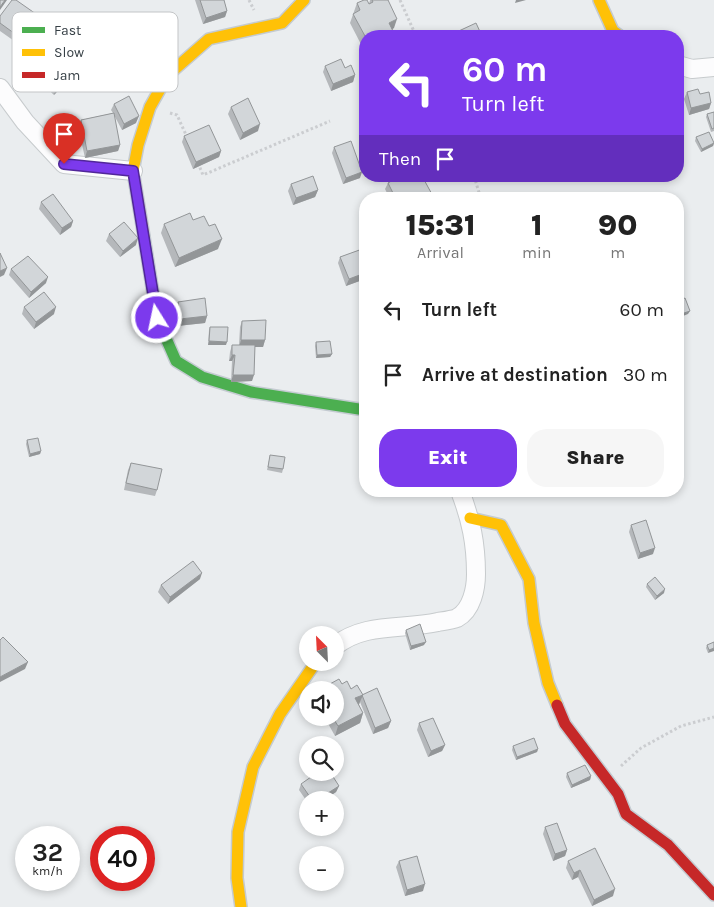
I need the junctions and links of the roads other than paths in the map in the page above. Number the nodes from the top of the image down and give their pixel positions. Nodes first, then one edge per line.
1 (304, 0) edge
2 (599, 0) edge
3 (614, 30) edge
4 (178, 66) edge
5 (684, 67) edge
6 (714, 67) edge
7 (0, 88) edge
8 (159, 92) edge
9 (133, 171) junction
10 (359, 408) edge
11 (462, 497) edge
12 (470, 518) junction
13 (344, 639) edge
14 (310, 671) edge
15 (714, 895) edge
16 (241, 907) edge

1 - 4 street
2 - 3 street
5 - 6 street
7 - 9 street
8 - 9 street
9 - 10 street
11 - 12 street
12 - 13 street
12 - 15 street
14 - 16 street

